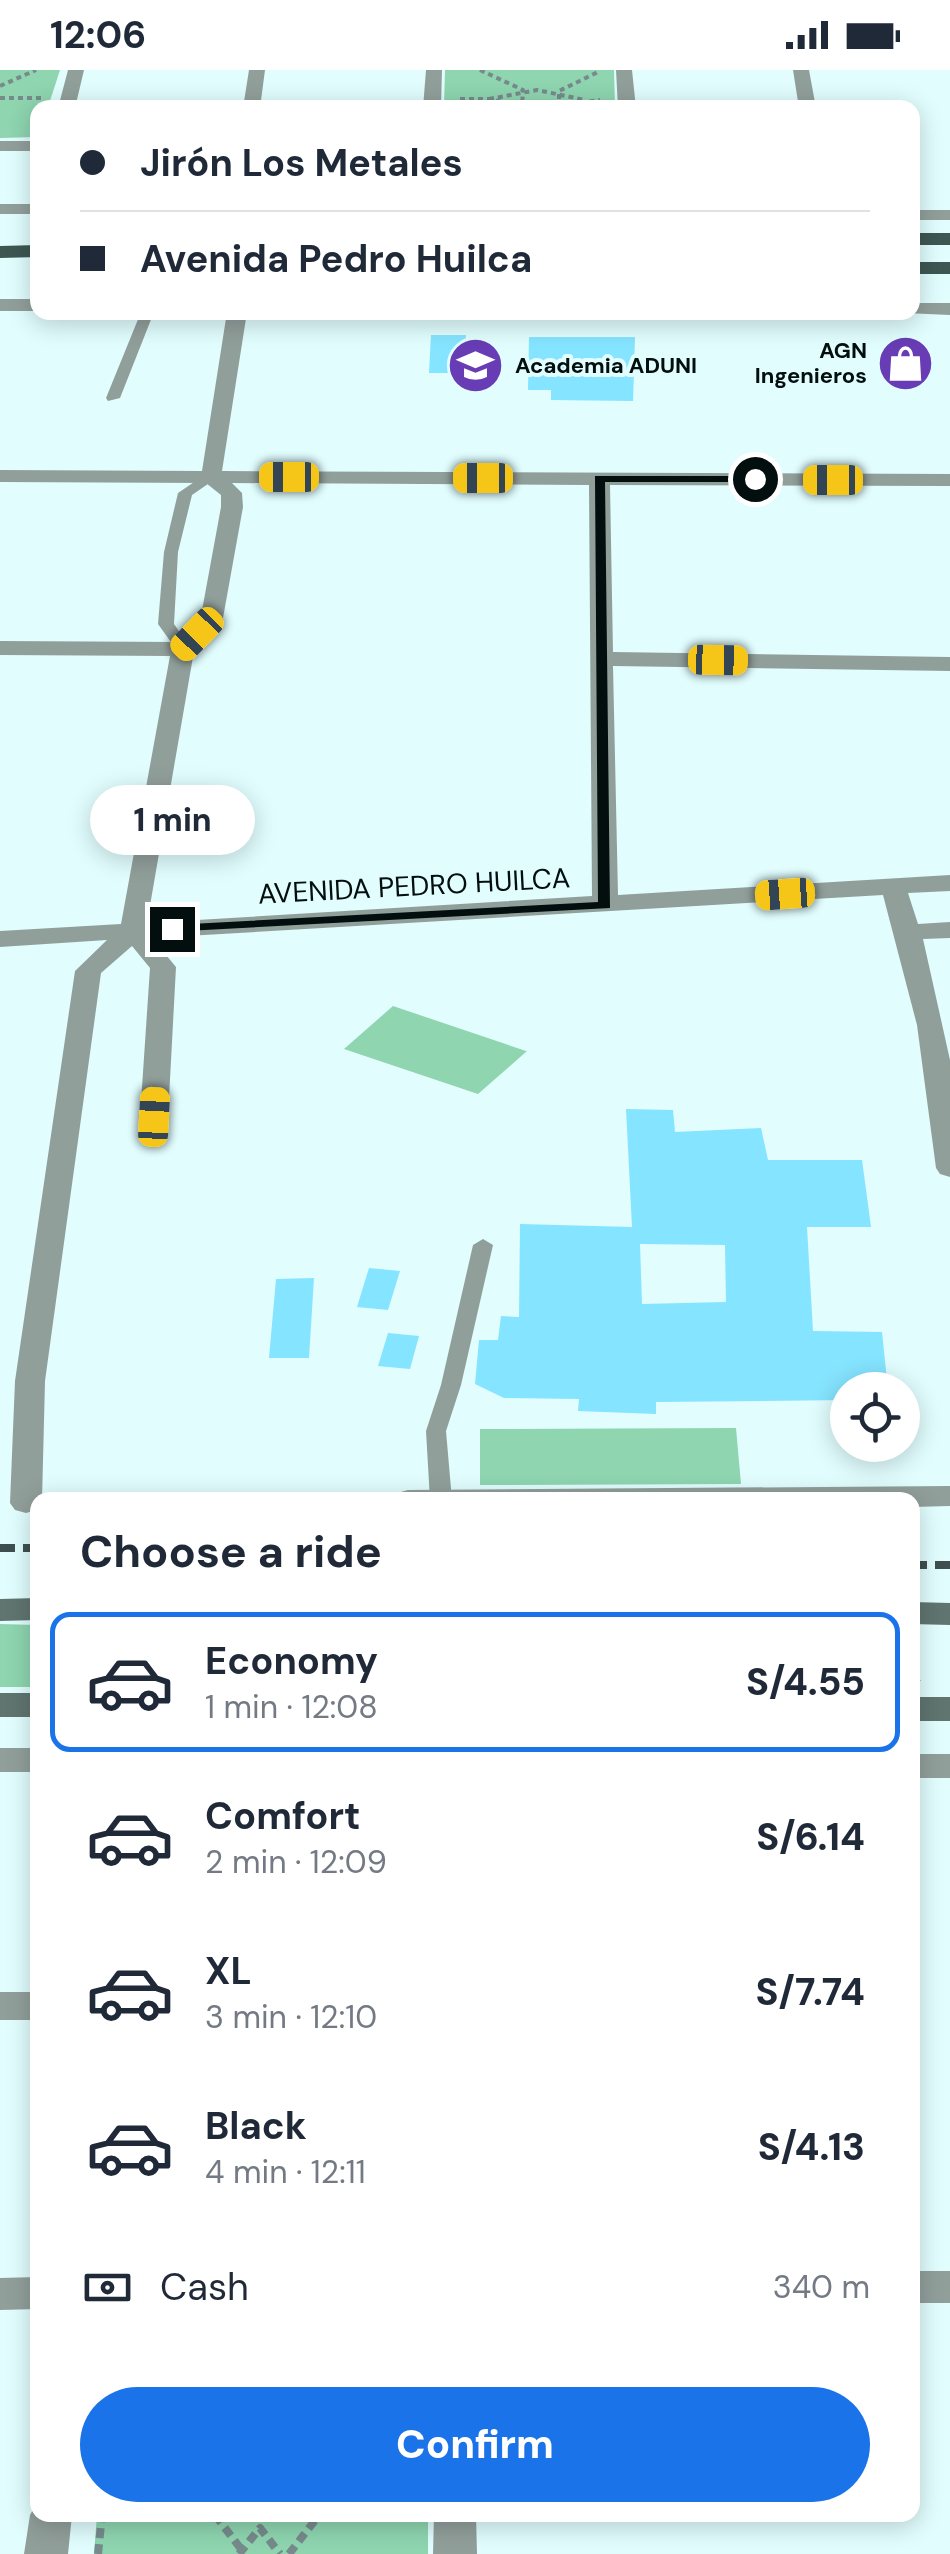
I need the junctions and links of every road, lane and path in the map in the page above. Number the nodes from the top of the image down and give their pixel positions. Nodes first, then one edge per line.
1 (36, 70) edge
2 (76, 70) edge
3 (257, 70) edge
4 (434, 70) edge
5 (480, 70) edge
6 (801, 70) edge
7 (624, 71) edge
8 (0, 86) edge
9 (523, 90) junction
10 (559, 92) junction
11 (0, 98) edge
12 (48, 98) dead end
13 (68, 100) edge
14 (251, 100) edge
15 (432, 100) edge
16 (494, 100) edge
17 (522, 100) edge
18 (558, 100) edge
19 (585, 100) edge
20 (626, 100) edge
21 (807, 100) edge
22 (0, 146) edge
23 (30, 146) edge
24 (0, 209) edge
25 (30, 210) edge
26 (920, 215) edge
27 (950, 215) edge
28 (920, 239) edge
29 (950, 239) edge
30 (0, 252) edge
31 (30, 252) edge
32 (920, 268) edge
33 (946, 269) edge
34 (0, 270) edge
35 (30, 270) edge
36 (0, 305) edge
37 (30, 305) edge
38 (920, 309) edge
39 (950, 309) edge
40 (145, 320) edge
41 (235, 320) edge
42 (113, 398) dead end
43 (0, 476) edge
44 (211, 477) junction
45 (599, 478) junction
46 (950, 480) edge
47 (0, 648) edge
48 (183, 649) junction
49 (602, 659) junction
50 (950, 664) edge
51 (950, 884) edge
52 (893, 886) junction
53 (605, 906) junction
54 (950, 930) edge
55 (132, 931) junction
56 (909, 932) junction
57 (0, 939) edge
58 (947, 1107) edge
59 (154, 1117) dead end
60 (950, 1168) edge
61 (483, 1246) dead end
62 (440, 1492) edge
63 (920, 1496) edge
64 (950, 1496) edge
65 (21, 1502) edge
66 (0, 1610) edge
67 (30, 1610) edge
68 (920, 1613) edge
69 (950, 1614) edge
70 (0, 1705) edge
71 (30, 1705) edge
72 (920, 1709) edge
73 (950, 1709) edge
74 (0, 1760) edge
75 (30, 1760) edge
76 (920, 1766) edge
77 (950, 1766) edge
78 (0, 2006) edge
79 (30, 2006) edge
80 (920, 2287) edge
81 (950, 2287) edge
82 (0, 2294) edge
83 (30, 2294) edge
84 (50, 2522) edge
85 (101, 2522) edge
86 (220, 2522) edge
87 (313, 2522) edge
88 (455, 2522) edge
89 (240, 2552) edge
90 (46, 2554) edge
91 (98, 2554) edge
92 (280, 2554) edge
93 (290, 2554) edge
94 (455, 2554) edge

1 - 8 path
2 - 13 street
3 - 14 street
4 - 15 street
5 - 9 path
6 - 21 street
7 - 10 path
7 - 20 street
9 - 10 path
9 - 16 path
9 - 17 path
10 - 18 path
10 - 19 path
11 - 12 path
22 - 23 street
24 - 25 street
26 - 27 street
28 - 29 main road
30 - 31 main road
32 - 33 main road
34 - 35 main road
36 - 37 street
38 - 39 street
40 - 42 lane
41 - 44 street
43 - 44 street
44 - 45 street
44 - 48 lane
44 - 48 street
45 - 46 street
45 - 49 street
47 - 48 street
48 - 55 street
49 - 50 street
49 - 53 street
51 - 52 street, AVENIDA PEDRO HUILCA
52 - 53 street, AVENIDA PEDRO HUILCA
52 - 56 street
53 - 55 street, AVENIDA PEDRO HUILCA
54 - 56 street
55 - 57 street, AVENIDA PEDRO HUILCA
55 - 59 street
55 - 65 street
56 - 58 street
58 - 60 street
61 - 62 lane
63 - 64 street
66 - 67 main road
68 - 69 main road
70 - 71 main road
72 - 73 main road
74 - 75 street
76 - 77 street
78 - 79 street
80 - 81 street
82 - 83 street
84 - 90 street
85 - 91 path
86 - 89 path
87 - 93 path
88 - 94 street
89 - 92 path

